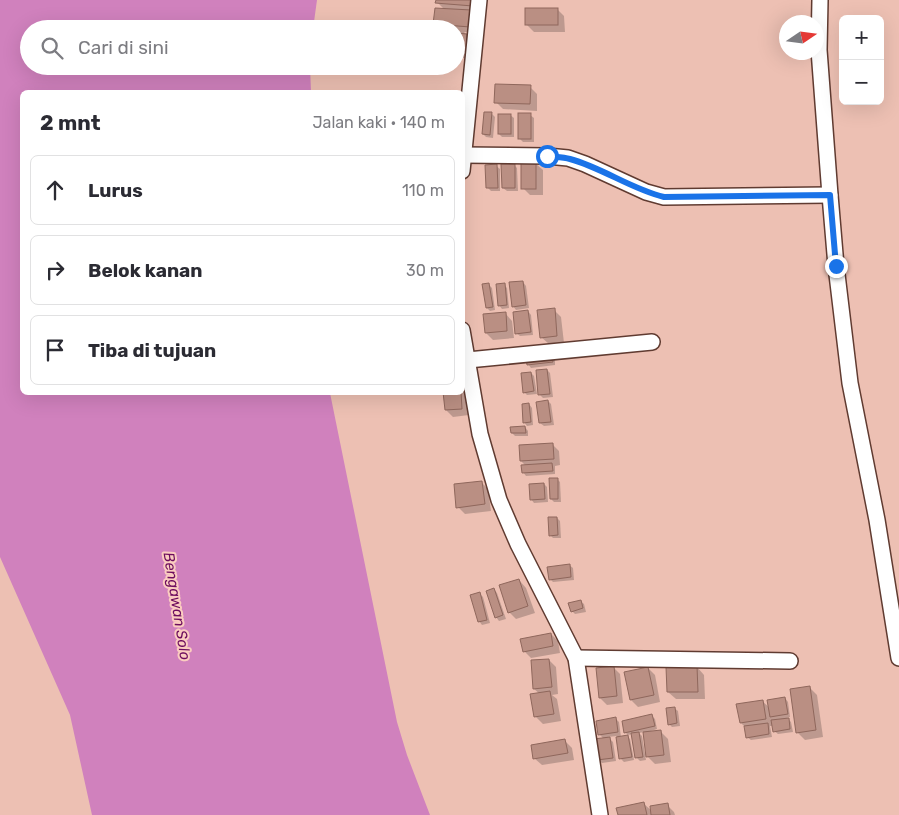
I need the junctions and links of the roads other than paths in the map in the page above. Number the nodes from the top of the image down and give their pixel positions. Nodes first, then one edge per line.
1 (479, 0) edge
2 (820, 0) edge
3 (465, 144) edge
4 (465, 154) edge
5 (830, 195) junction
6 (652, 342) dead end
7 (465, 345) edge
8 (468, 360) junction
9 (576, 658) junction
10 (899, 658) edge
11 (790, 661) dead end
12 (600, 815) edge

1 - 3 street
2 - 5 street
4 - 5 street
5 - 10 street
6 - 8 street
7 - 8 street
8 - 9 street
9 - 11 street
9 - 12 street

